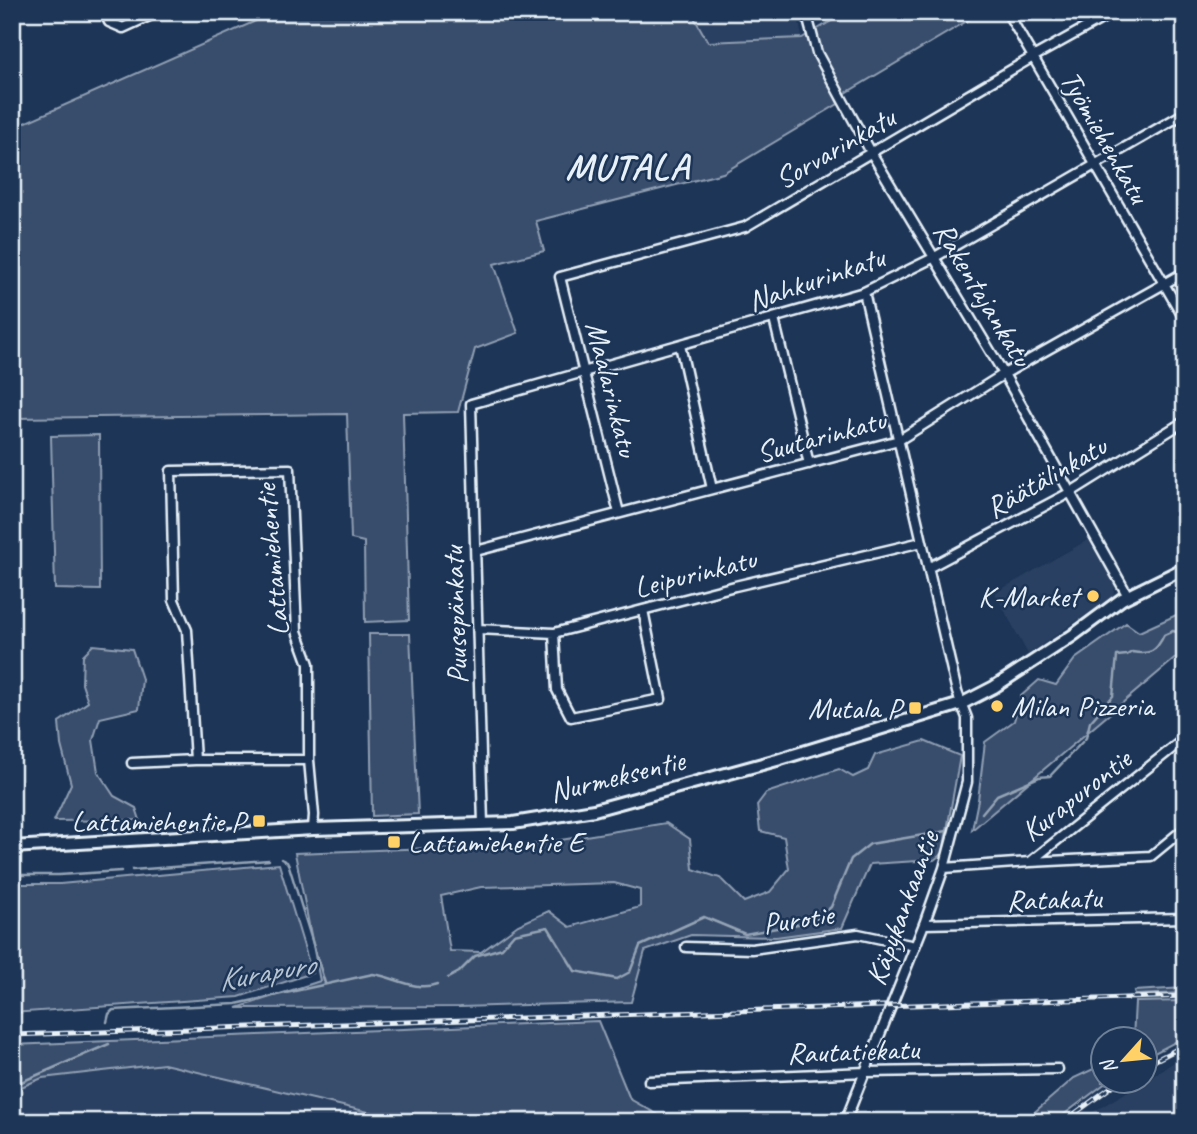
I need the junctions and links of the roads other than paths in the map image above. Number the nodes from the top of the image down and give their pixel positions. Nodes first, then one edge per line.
1 (104, 12) edge
2 (158, 12) edge
3 (806, 12) edge
4 (1007, 12) edge
5 (1114, 12) edge
6 (1180, 12) edge
7 (1185, 16) edge
8 (1033, 57) junction
9 (1185, 113) edge
10 (872, 154) junction
11 (1094, 165) junction
12 (935, 257) junction
13 (1185, 272) edge
14 (560, 277) joint
15 (1164, 284) junction
16 (864, 292) junction
17 (774, 319) junction
18 (1185, 320) edge
19 (680, 345) junction
20 (585, 371) junction
21 (1004, 374) junction
22 (471, 404) joint
23 (1185, 421) edge
24 (899, 440) junction
25 (809, 464) junction
26 (712, 489) junction
27 (1071, 492) junction
28 (619, 513) junction
29 (922, 542) junction
30 (476, 551) junction
31 (928, 568) junction
32 (1185, 568) edge
33 (1128, 596) junction
34 (643, 610) junction
35 (478, 629) junction
36 (554, 633) junction
37 (961, 704) junction
38 (1185, 738) edge
39 (195, 760) junction
40 (309, 760) junction
41 (132, 763) dead end
42 (484, 824) junction
43 (1185, 828) edge
44 (313, 829) junction
45 (12, 848) edge
46 (1030, 862) junction
47 (944, 868) junction
48 (1185, 918) edge
49 (924, 924) junction
50 (915, 946) junction
51 (686, 947) dead end
52 (1058, 1069) dead end
53 (866, 1072) junction
54 (649, 1081) dead end
55 (845, 1122) edge

1 - 2 street
3 - 10 street, Rakentajankatu
4 - 8 street, Työmiehenkatu
5 - 8 street, Sorvarinkatu
6 - 7 street
8 - 10 street, Sorvarinkatu
8 - 11 street, Työmiehenkatu
9 - 11 street, Nahkurinkatu
10 - 12 street, Rakentajankatu
10 - 14 street, Sorvarinkatu
11 - 12 street, Nahkurinkatu
11 - 15 street, Työmiehenkatu
12 - 16 street, Nahkurinkatu
12 - 21 street, Rakentajankatu
13 - 15 street, Suutarinkatu
14 - 20 street, Maalarinkatu
15 - 18 street, Työmiehenkatu
15 - 21 street, Suutarinkatu
16 - 17 street, Nahkurinkatu
16 - 24 street, Käpykankaantie
17 - 19 street, Nahkurinkatu
17 - 25 street
19 - 20 street, Nahkurinkatu
19 - 26 street
20 - 22 street, Nahkurinkatu
20 - 28 street, Maalarinkatu
21 - 24 street, Suutarinkatu
21 - 27 street, Rakentajankatu
22 - 30 street, Puusepänkatu
23 - 27 street, Räätälinkatu
24 - 25 street, Suutarinkatu
24 - 29 street, Käpykankaantie
25 - 26 street, Suutarinkatu
26 - 28 street, Suutarinkatu
27 - 31 street, Räätälinkatu
27 - 33 street, Rakentajankatu
28 - 30 street, Suutarinkatu
29 - 31 street, Käpykankaantie
29 - 34 street, Leipurinkatu
30 - 35 street, Puusepänkatu
31 - 37 street, Käpykankaantie
32 - 33 street, Nurmeksentie
33 - 37 street, Nurmeksentie
34 - 36 street, Leipurinkatu
34 - 36 street
35 - 36 street, Leipurinkatu
35 - 42 street, Puusepänkatu
37 - 42 street, Nurmeksentie
37 - 47 street, Käpykankaantie
38 - 46 street, Kurapurontie
39 - 40 street
39 - 40 street, Lattamiehentie
39 - 41 street
40 - 44 street, Lattamiehentie
42 - 44 street, Nurmeksentie
43 - 46 street
44 - 45 street, Nurmeksentie
46 - 47 street, Kurapurontie
47 - 49 street, Käpykankaantie
48 - 49 street, Ratakatu
49 - 50 street, Käpykankaantie
50 - 51 street, Purotie
50 - 53 street, Käpykankaantie
52 - 53 street, Rautatiekatu
53 - 54 street, Rautatiekatu
53 - 55 street, Käpykankaantie

